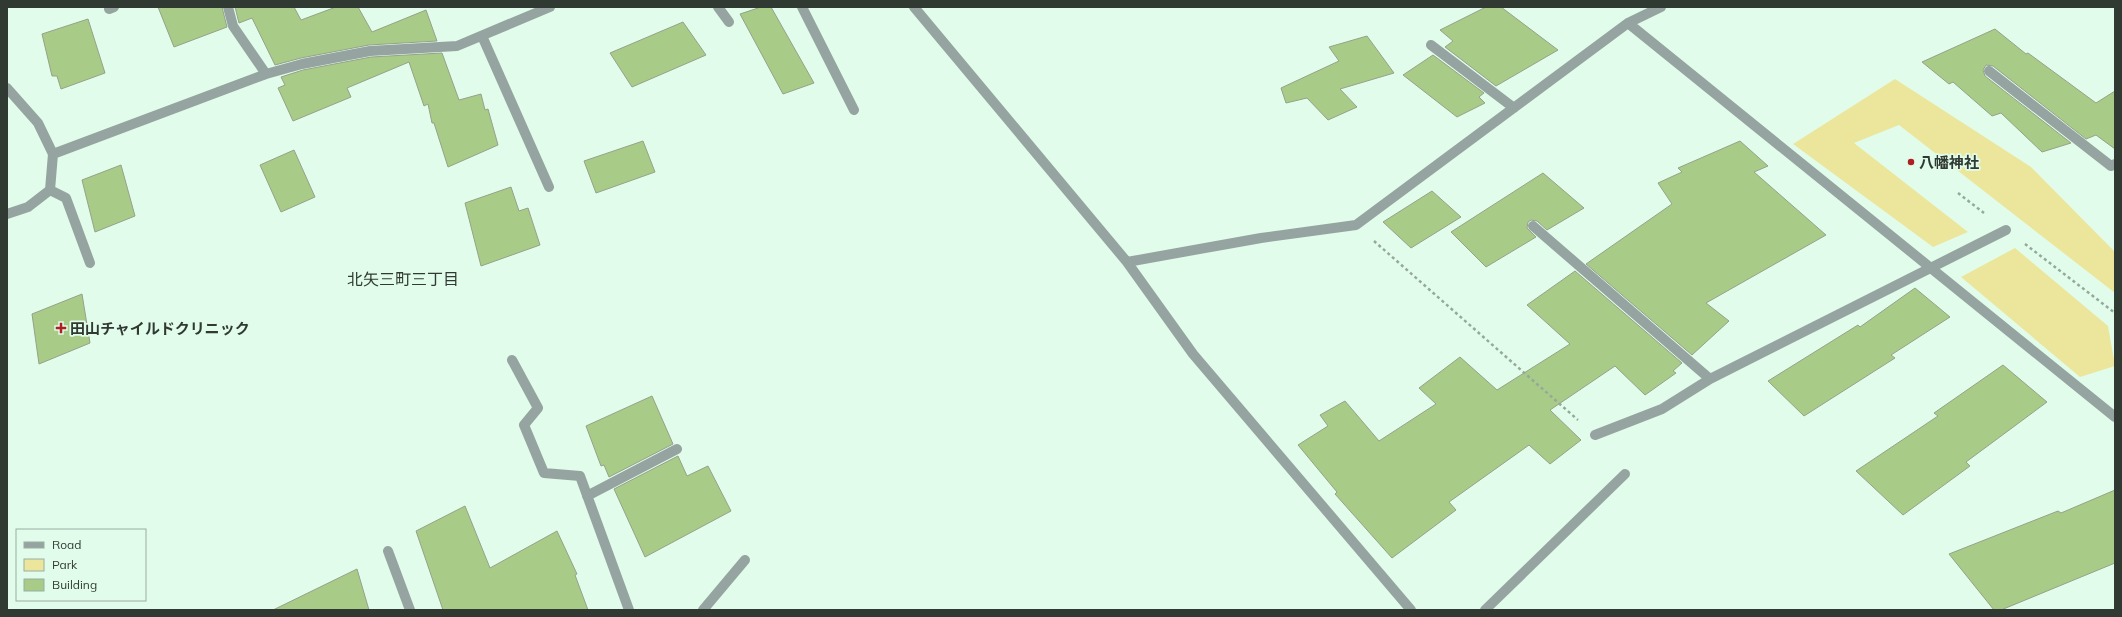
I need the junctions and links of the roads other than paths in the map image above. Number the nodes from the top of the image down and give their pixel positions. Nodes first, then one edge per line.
1 (228, 7) edge
2 (550, 7) edge
3 (718, 7) edge
4 (802, 7) edge
5 (914, 7) edge
6 (1661, 7) edge
7 (729, 22) dead end
8 (1628, 24) junction
9 (482, 36) junction
10 (1431, 45) dead end
11 (1989, 71) dead end
12 (266, 74) junction
13 (7, 88) edge
14 (1514, 108) junction
15 (854, 110) dead end
16 (53, 154) junction
17 (2115, 164) edge
18 (549, 187) dead end
19 (50, 190) junction
20 (7, 214) edge
21 (1532, 226) dead end
22 (2006, 230) road end
23 (1127, 262) junction
24 (90, 263) dead end
25 (1931, 268) junction
26 (512, 360) dead end
27 (1710, 379) junction
28 (2115, 417) edge
29 (1595, 435) road end
30 (677, 449) dead end
31 (1625, 474) dead end
32 (587, 496) junction
33 (388, 550) dead end
34 (745, 560) dead end
35 (409, 610) edge
36 (629, 610) edge
37 (702, 610) edge
38 (1411, 610) edge
39 (1485, 610) edge

1 - 12 street
2 - 9 street
3 - 7 street
4 - 15 street
5 - 23 street
6 - 8 street
8 - 14 street
8 - 25 street
9 - 12 street
9 - 18 street
10 - 14 street
11 - 17 street
12 - 16 street
13 - 16 street
14 - 23 street
16 - 19 street
19 - 20 street
19 - 24 street
21 - 27 street
22 - 25 street
23 - 38 street
25 - 27 street
25 - 28 street
26 - 32 street
27 - 29 street
30 - 32 street
31 - 39 street
32 - 36 street
33 - 35 street
34 - 37 street

